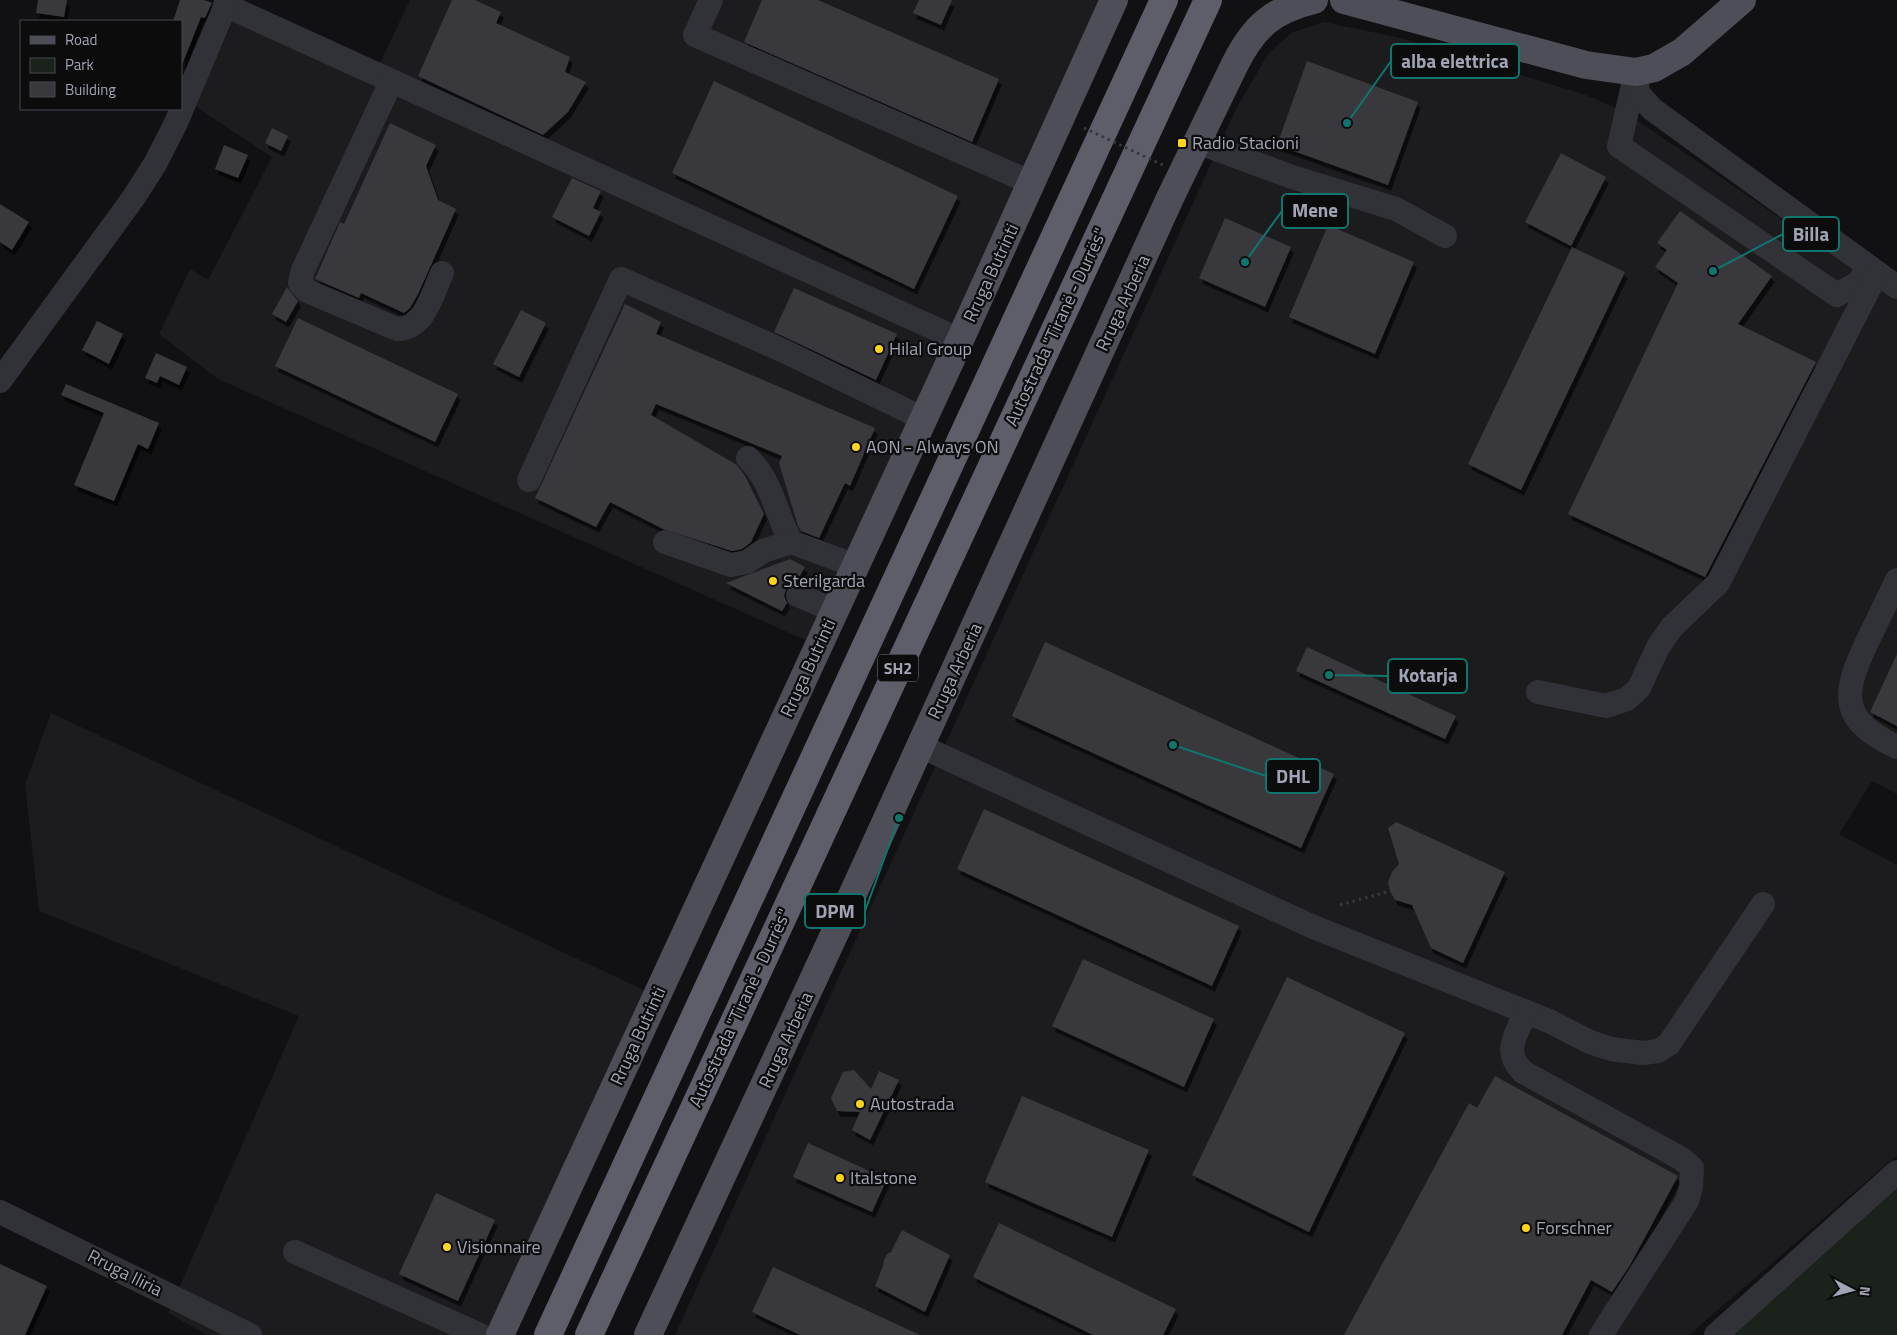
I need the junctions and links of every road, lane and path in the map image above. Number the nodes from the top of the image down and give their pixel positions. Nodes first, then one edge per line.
1 (712, 0) edge
2 (1114, 0) edge
3 (1164, 0) edge
4 (1208, 0) edge
5 (1314, 0) edge
6 (1344, 0) edge
7 (1742, 0) edge
8 (226, 3) edge
9 (1636, 72) junction
10 (391, 82) junction
11 (182, 108) edge
12 (181, 110) edge
13 (1084, 128) dead end
14 (1197, 142) junction
15 (1163, 165) dead end
16 (1032, 183) junction
17 (1445, 236) dead end
18 (1873, 270) junction
19 (442, 273) dead end
20 (1897, 287) edge
21 (960, 340) junction
22 (0, 381) edge
23 (924, 419) junction
24 (748, 458) dead end
25 (529, 480) dead end
26 (665, 542) dead end
27 (791, 542) junction
28 (856, 566) junction
29 (1897, 580) edge
30 (798, 595) dead end
31 (835, 611) junction
32 (1538, 692) dead end
33 (920, 746) junction
34 (1897, 747) edge
35 (1390, 891) dead end
36 (1763, 904) dead end
37 (1340, 906) dead end
38 (1525, 1013) junction
39 (1897, 1172) edge
40 (0, 1212) edge
41 (295, 1252) dead end
42 (250, 1335) edge
43 (480, 1335) edge
44 (500, 1335) edge
45 (548, 1335) edge
46 (589, 1335) edge
47 (648, 1335) edge
48 (1601, 1335) edge
49 (1716, 1335) edge

1 - 16 street
2 - 16 main road, Rruga Butrinti
3 - 45 highway, Autostrada "Tiranë - Durrës" / SH2
4 - 46 highway, Autostrada "Tiranë - Durrës" / SH2
5 - 14 main road, Rruga Arberia
6 - 9 main road
7 - 9 main road
8 - 10 street
8 - 11 street
9 - 18 street
9 - 18 street
10 - 19 street
10 - 21 street
12 - 22 street
13 - 15 path, bridge
14 - 17 street
14 - 33 main road, Rruga Arberia
16 - 21 main road, Rruga Butrinti
18 - 20 street
18 - 32 street
21 - 23 main road, Rruga Butrinti
23 - 25 street
23 - 28 main road, Rruga Butrinti
24 - 27 street
26 - 27 street
27 - 28 street
28 - 31 main road, Rruga Butrinti
29 - 34 street
30 - 31 street
31 - 44 main road, Rruga Butrinti
33 - 38 street
33 - 47 main road, Rruga Arberia
35 - 37 path
36 - 38 street
38 - 48 street
39 - 49 street
40 - 42 street, Rruga Iliria
41 - 43 street

